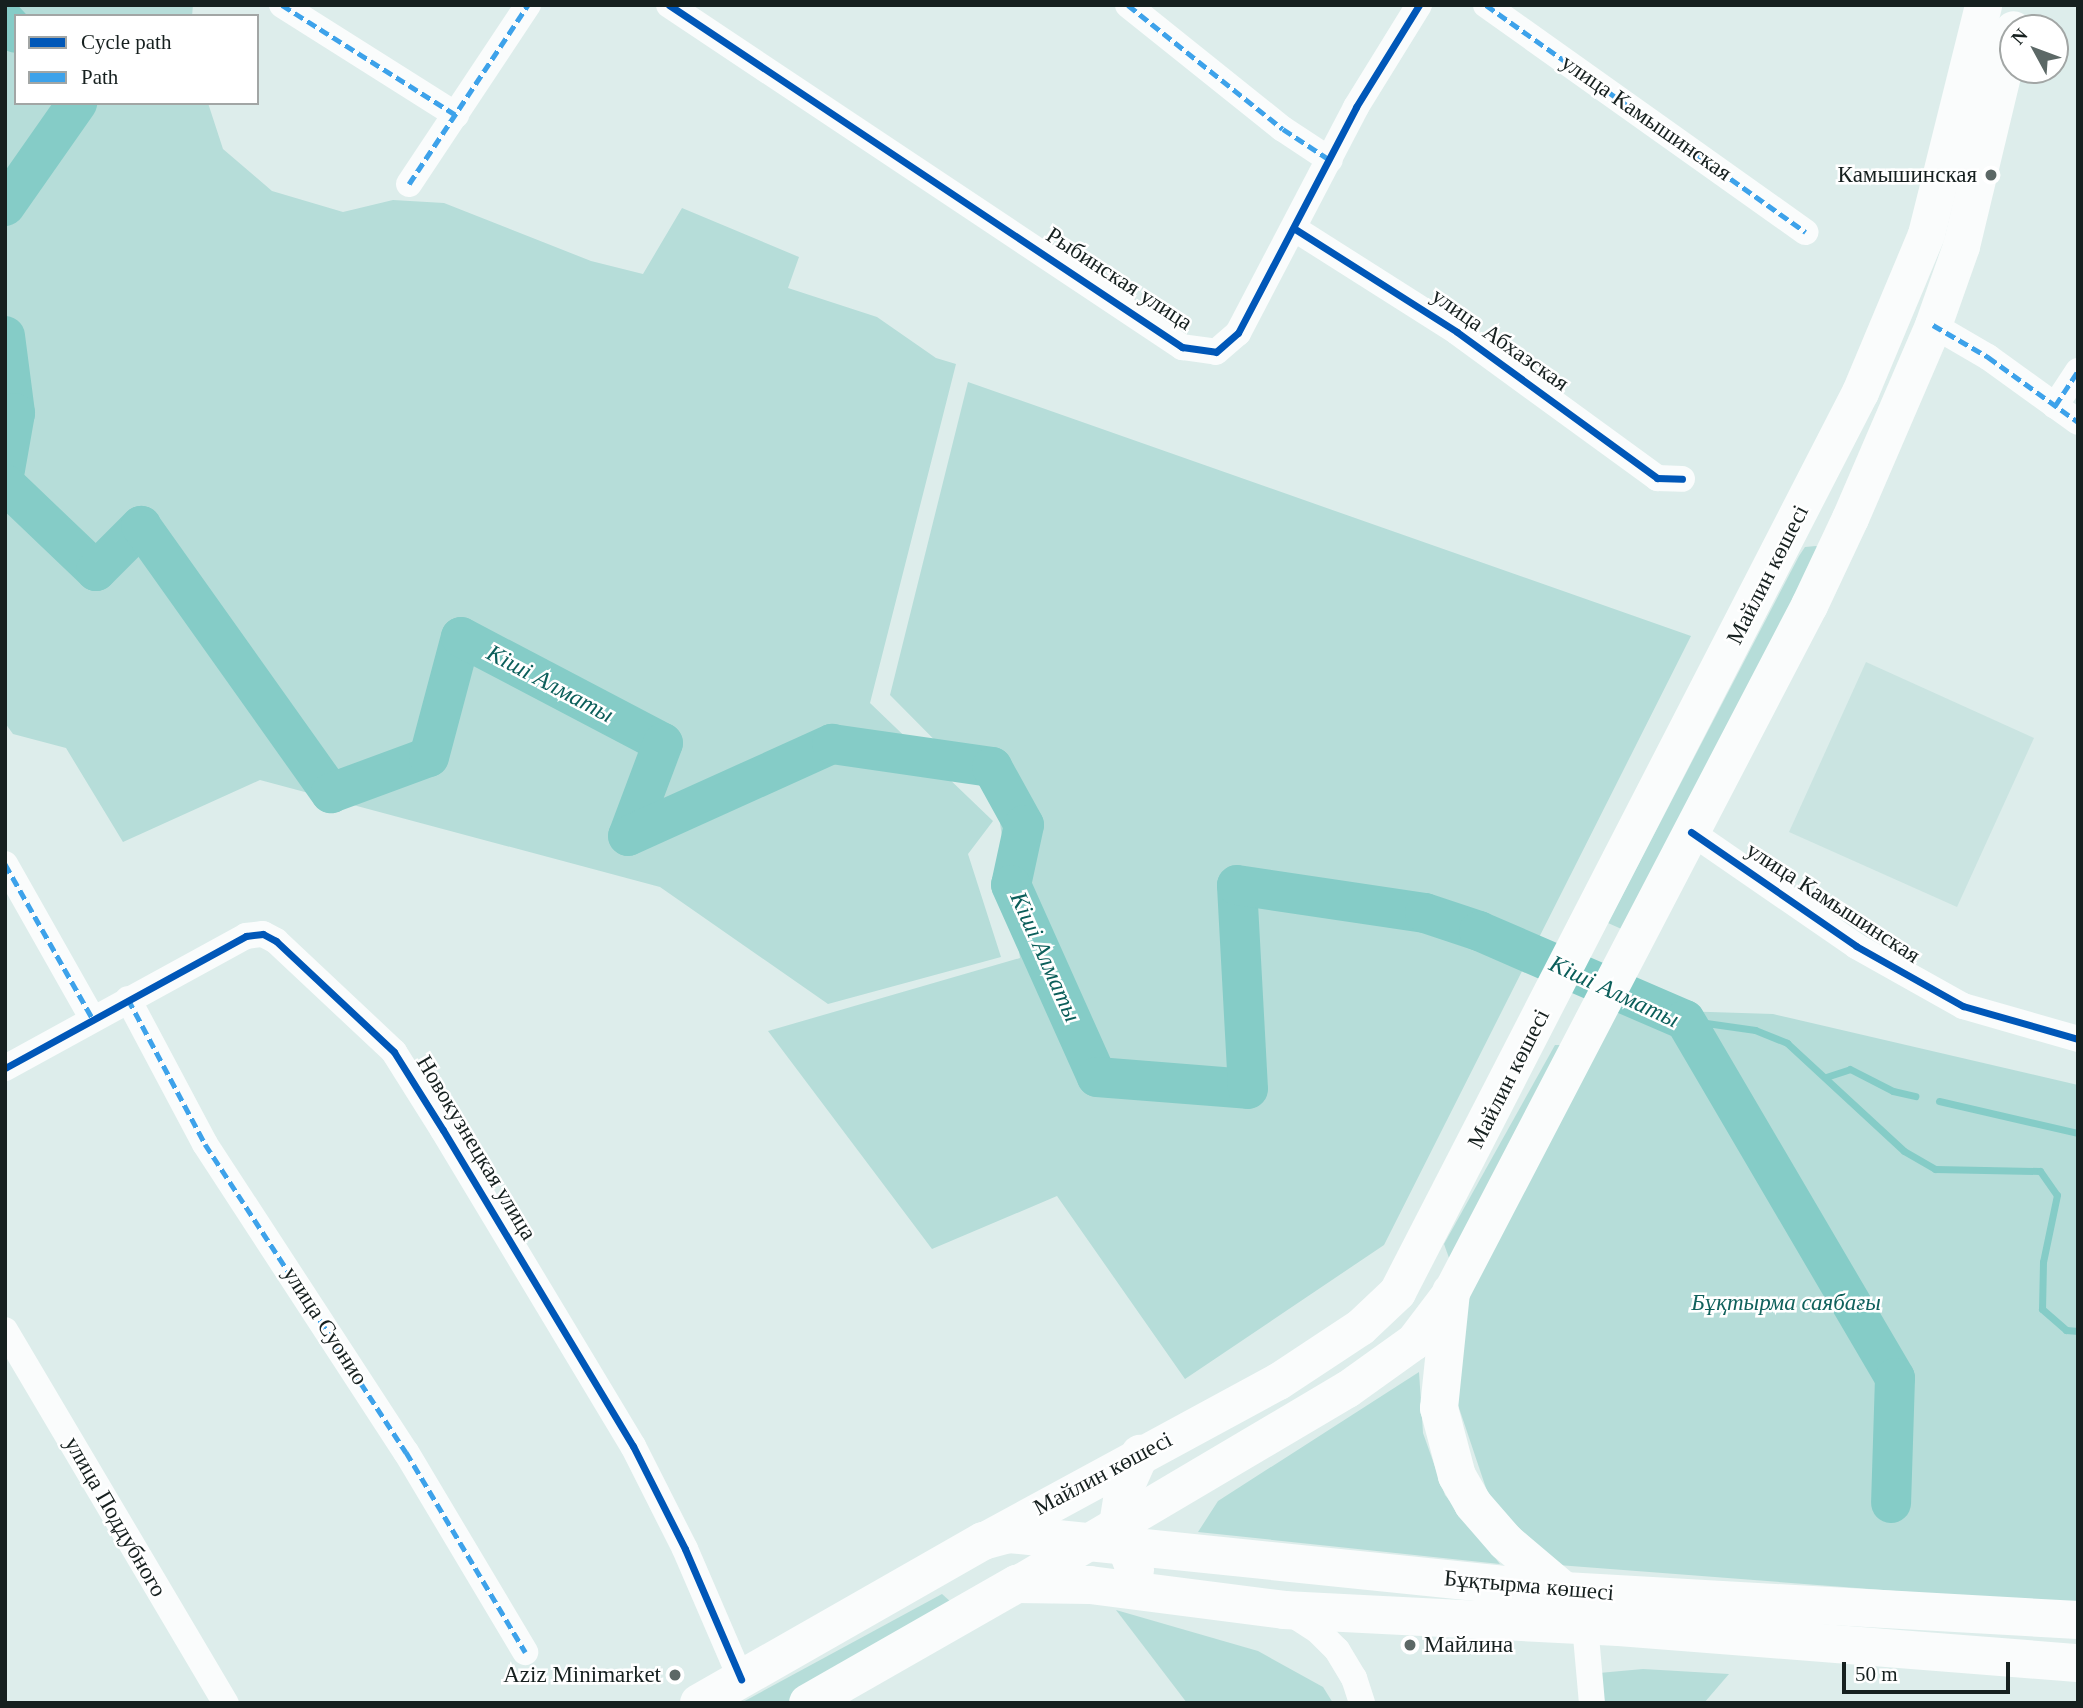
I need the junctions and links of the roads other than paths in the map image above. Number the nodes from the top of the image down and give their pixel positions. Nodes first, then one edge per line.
1 (282, 5) edge
2 (528, 5) edge
3 (669, 5) edge
4 (1128, 5) edge
5 (1419, 5) edge
6 (1486, 5) edge
7 (1983, 5) edge
8 (2000, 84) edge
9 (456, 116) junction
10 (1330, 160) junction
11 (409, 184) dead end
12 (1294, 229) junction
13 (1805, 232) dead end
14 (1933, 326) junction
15 (2078, 372) edge
16 (2055, 406) junction
17 (2078, 422) edge
18 (1682, 479) dead end
19 (1690, 832) junction
20 (5, 864) edge
21 (128, 999) junction
22 (92, 1018) junction
23 (2078, 1039) edge
24 (5, 1068) edge
25 (1451, 1292) junction
26 (5, 1330) edge
27 (1140, 1454) junction
28 (1109, 1539) junction
29 (983, 1541) junction
30 (1017, 1584) junction
31 (1564, 1591) junction
32 (1152, 1592) junction
33 (1284, 1609) junction
34 (2078, 1620) edge
35 (1585, 1625) junction
36 (525, 1652) dead end
37 (2078, 1663) edge
38 (741, 1679) junction
39 (226, 1703) edge
40 (699, 1703) edge
41 (808, 1703) edge
42 (1362, 1703) edge
43 (1592, 1703) edge

1 - 9 street
2 - 9 street
3 - 12 street, Рыбинская улица
4 - 10 street
5 - 10 street, Рыбинская улица
6 - 13 street, улица Камышинская
7 - 27 main road, Майлин көшесі
8 - 14 main road, Майлин көшесі
9 - 11 street
10 - 12 street, Рыбинская улица
12 - 18 street, улица Абхазская
14 - 16 street
14 - 19 main road, Майлин көшесі
15 - 16 street
16 - 17 street
19 - 23 street, улица Камышинская
19 - 25 main road, Майлин көшесі
20 - 22 street
21 - 22 street, Новокузнецкая улица
21 - 36 street, улица Суонио
21 - 38 street, Новокузнецкая улица
22 - 24 street, Новокузнецкая улица
25 - 28 main road, Майлин көшесі
25 - 31 main road
26 - 39 street, улица Поддубного
27 - 28 main road
27 - 29 main road, Майлин көшесі
28 - 29 main road, Бұқтырма көшесі
28 - 30 main road, Майлин көшесі
28 - 31 main road, Бұқтырма көшесі
28 - 32 main road
29 - 38 main road, Майлин көшесі
30 - 32 main road, Бұқтырма көшесі
30 - 41 main road, Майлин көшесі
31 - 34 main road, Бұқтырма көшесі
32 - 33 main road, Бұқтырма көшесі
33 - 35 main road, Бұқтырма көшесі
33 - 42 street
35 - 37 main road, Бұқтырма көшесі
35 - 43 street
38 - 40 main road, Майлин көшесі

